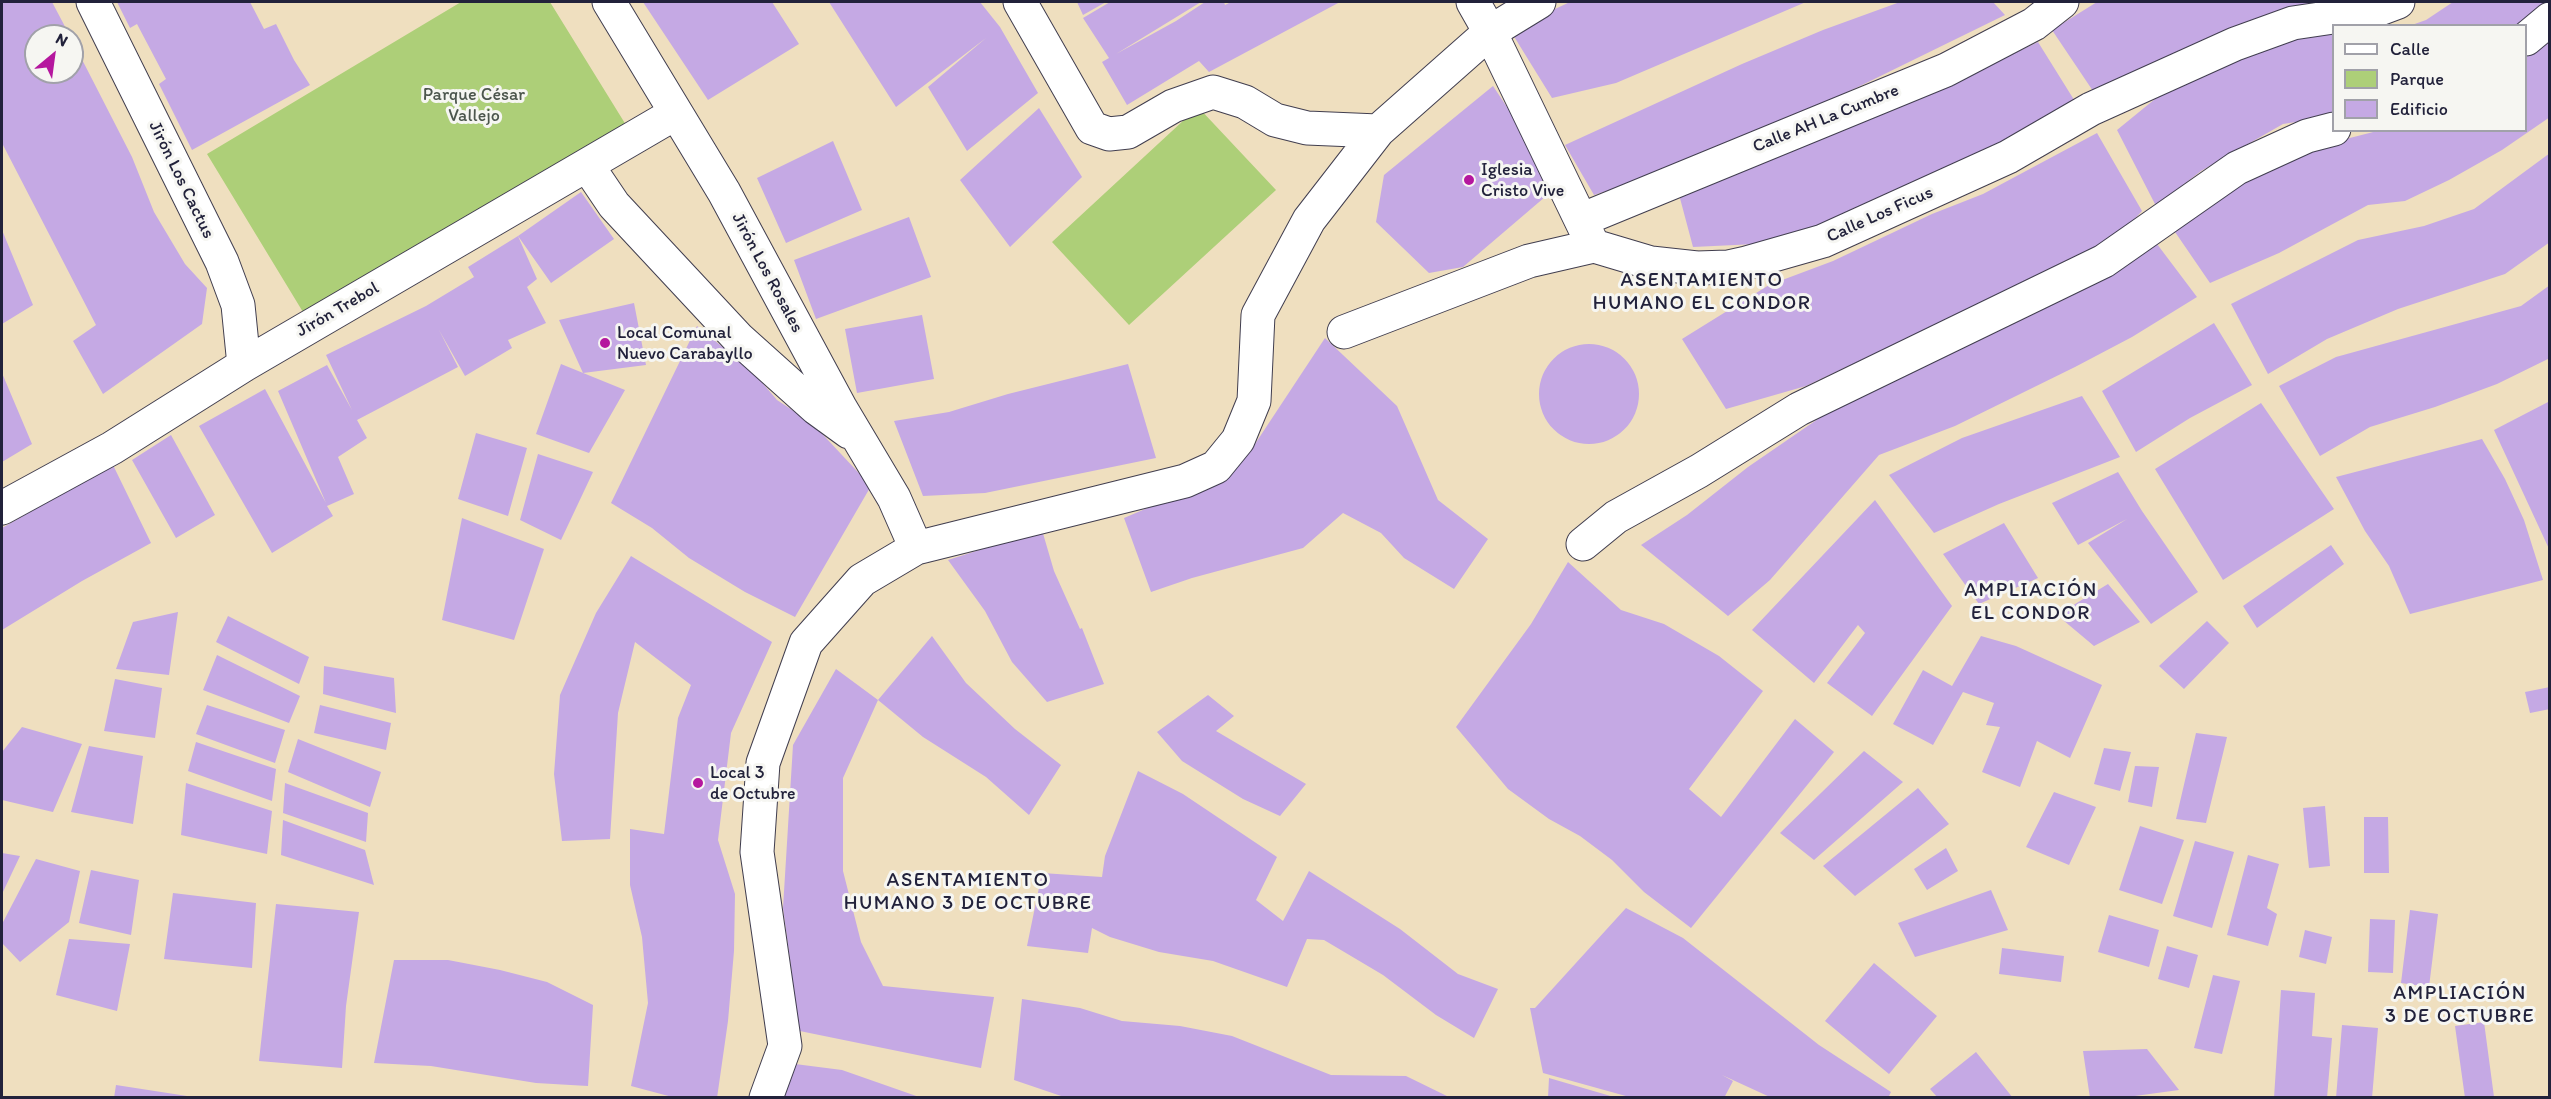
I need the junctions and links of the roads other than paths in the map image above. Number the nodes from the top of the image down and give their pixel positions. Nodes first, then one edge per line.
1 (93, 2) edge
2 (609, 2) edge
3 (1020, 2) edge
4 (1473, 2) edge
5 (1539, 2) edge
6 (2062, 2) edge
7 (2398, 2) edge
8 (2550, 19) edge
9 (1490, 32) junction
10 (2527, 38) edge
11 (676, 113) junction
12 (2332, 130) edge
13 (1378, 131) junction
14 (587, 165) junction
15 (1587, 233) junction
16 (1344, 332) dead end
17 (244, 365) junction
18 (860, 440) junction
19 (2, 508) edge
20 (1583, 544) dead end
21 (916, 548) junction
22 (766, 1098) edge

1 - 17 street, Jirón Los Cactus
2 - 11 street, Jirón Los Rosales
3 - 13 street
4 - 9 street
5 - 9 street
6 - 15 street, Calle AH La Cumbre
7 - 15 street, Calle Los Ficus
8 - 10 street
9 - 13 street
9 - 15 street
11 - 14 street, Jirón Trebol
11 - 18 street, Jirón Los Rosales
12 - 20 street
13 - 21 street
14 - 17 street, Jirón Trebol
14 - 18 street
15 - 16 street, Calle Los Ficus
17 - 19 street, Jirón Trebol
18 - 21 street, Jirón Los Rosales
21 - 22 street

